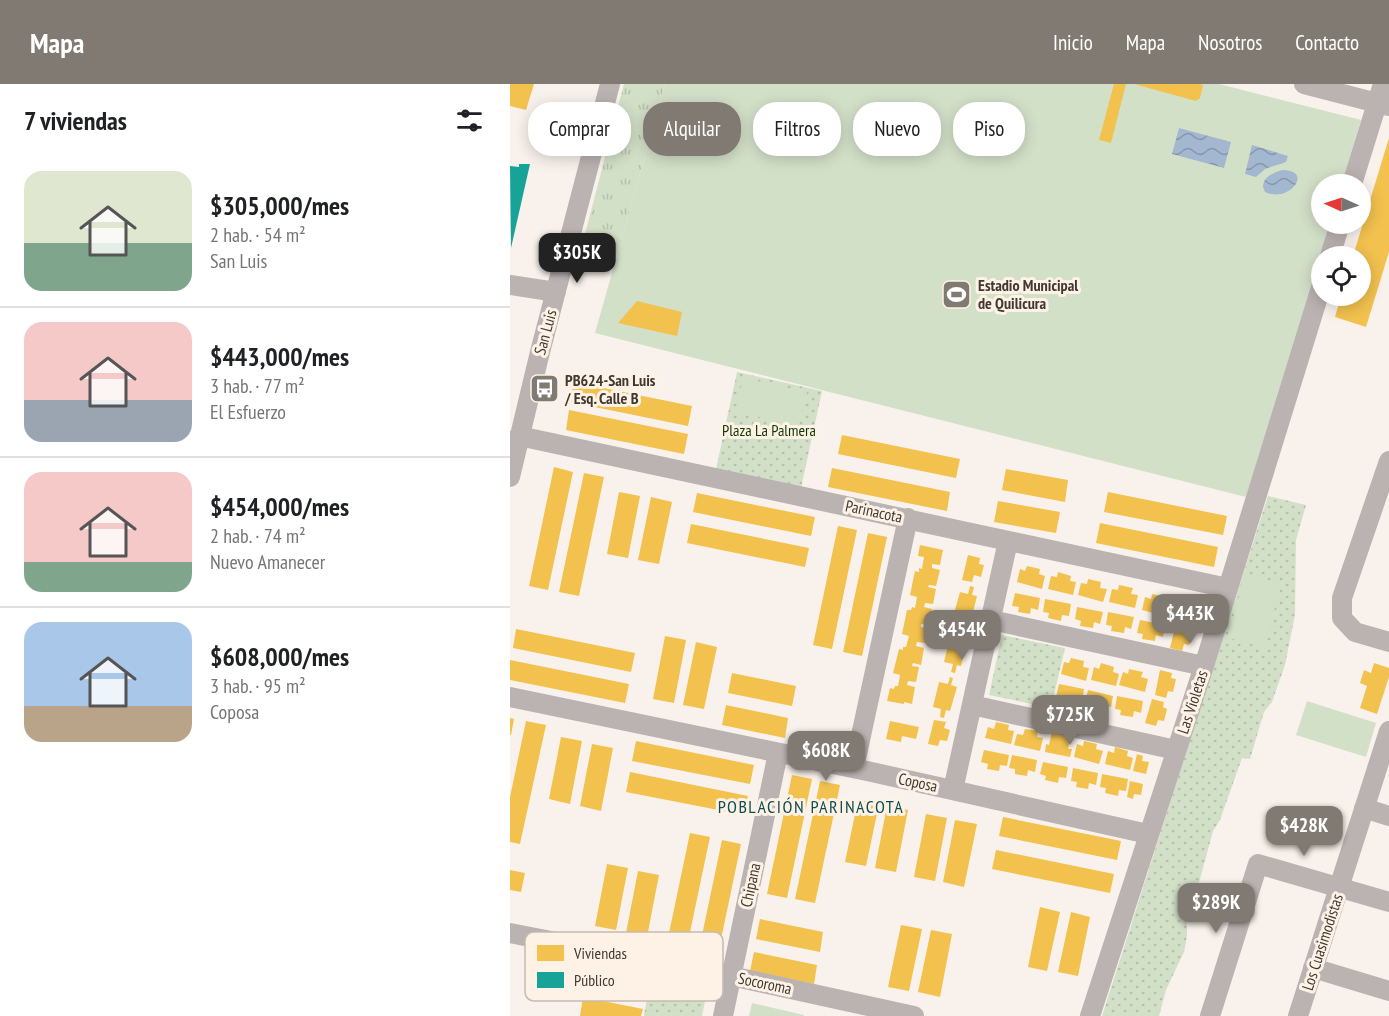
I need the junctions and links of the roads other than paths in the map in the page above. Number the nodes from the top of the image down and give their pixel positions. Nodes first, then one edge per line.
1 (610, 84) edge
2 (1304, 84) edge
3 (1383, 98) edge
4 (1356, 174) edge
5 (510, 285) edge
6 (556, 292) junction
7 (1315, 306) edge
8 (519, 436) junction
9 (1387, 474) edge
10 (510, 477) edge
11 (908, 518) junction
12 (1008, 540) junction
13 (1228, 588) junction
14 (991, 620) junction
15 (1389, 642) edge
16 (1204, 666) junction
17 (510, 697) edge
18 (972, 705) junction
19 (1389, 731) edge
20 (1176, 750) junction
21 (778, 753) junction
22 (854, 768) junction
23 (953, 790) junction
24 (1364, 808) junction
25 (1389, 816) edge
26 (1149, 834) junction
27 (1339, 887) junction
28 (1389, 902) edge
29 (510, 933) edge
30 (525, 936) edge
31 (1313, 968) junction
32 (723, 974) edge
33 (731, 976) junction
34 (1389, 991) edge
35 (723, 1016) edge
36 (914, 1016) edge
37 (1090, 1016) edge
38 (1210, 1016) edge
39 (1298, 1016) edge

1 - 6 street, San Luis
2 - 3 street
3 - 4 street
5 - 6 street
6 - 8 street, San Luis
7 - 13 street, Las Violetas
8 - 10 street, San Luis
8 - 11 street, Parinacota
9 - 15 street
11 - 12 street, Parinacota
11 - 22 street
12 - 13 street, Parinacota
12 - 14 street
13 - 16 street, Las Violetas
14 - 16 street
14 - 18 street
16 - 20 street, Las Violetas
17 - 21 street, Coposa
18 - 20 street
18 - 23 street
19 - 24 street, Los Cuasimodistas
20 - 26 street, Las Violetas
21 - 22 street, Coposa
21 - 33 street, Chipana
22 - 23 street, Coposa
23 - 26 street, Coposa
24 - 25 street
24 - 27 street, Los Cuasimodistas
26 - 37 street, Las Violetas
27 - 28 street
27 - 31 street, Los Cuasimodistas
27 - 38 street
29 - 30 street, Socoroma
31 - 34 street
31 - 39 street, Los Cuasimodistas
32 - 33 street, Socoroma
33 - 35 street, Chipana
33 - 36 street, Socoroma

